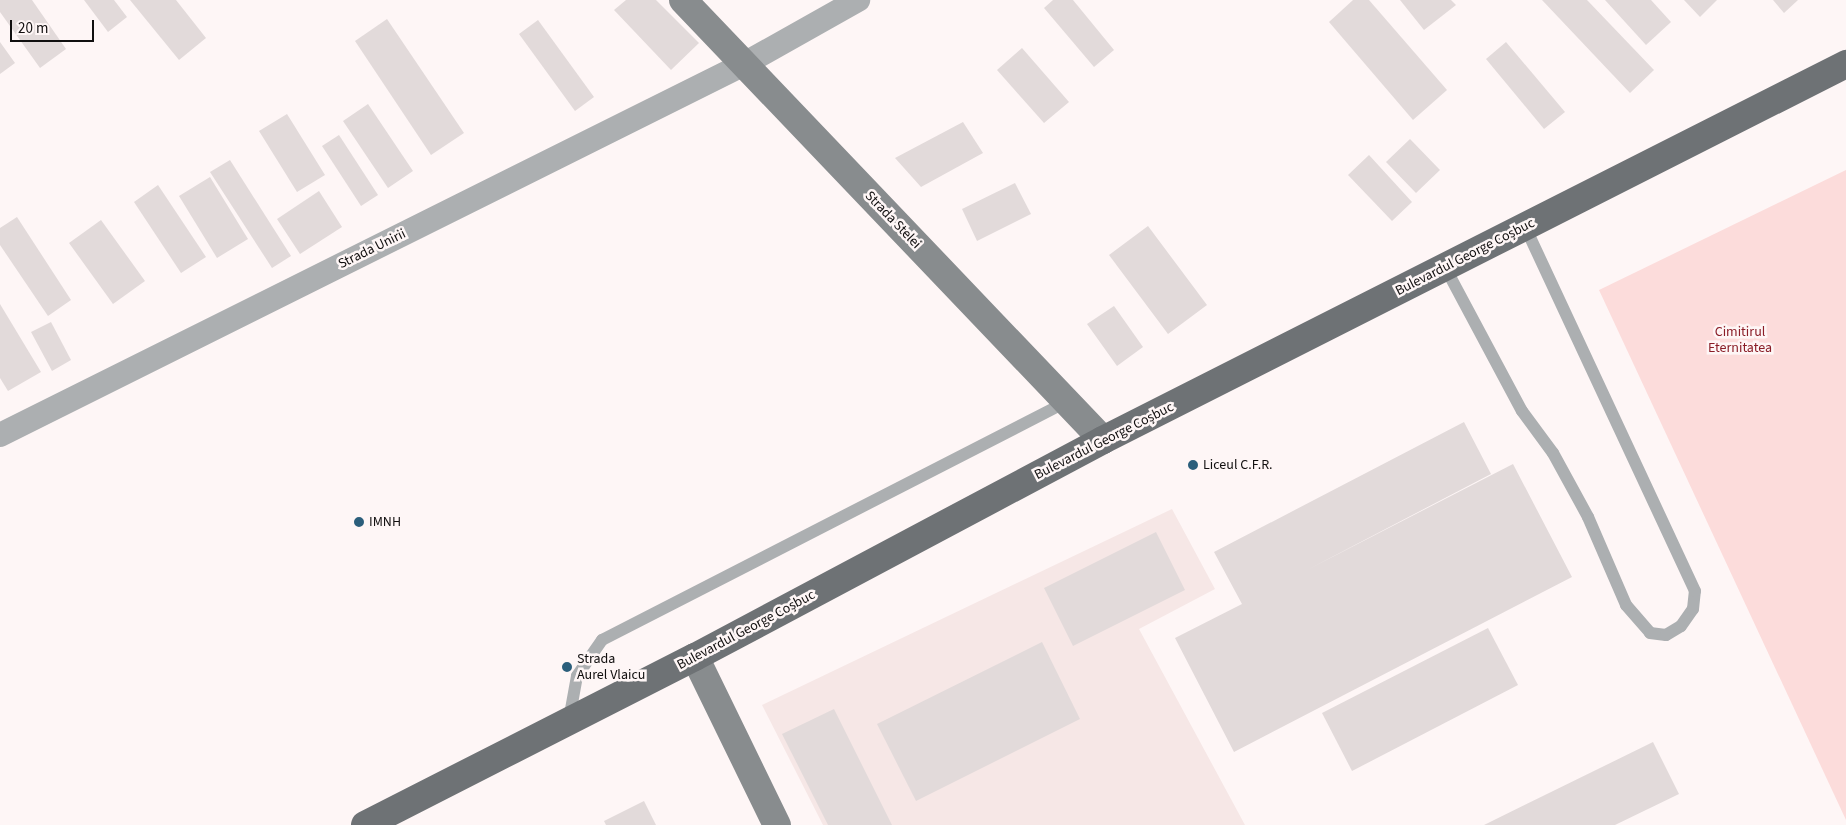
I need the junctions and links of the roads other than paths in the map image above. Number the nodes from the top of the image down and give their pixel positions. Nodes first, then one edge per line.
1 (683, 0) edge
2 (858, 0) edge
3 (744, 64) junction
4 (1846, 64) edge
5 (1525, 226) junction
6 (1445, 267) junction
7 (1066, 402) junction
8 (0, 434) edge
9 (1103, 440) junction
10 (695, 657) junction
11 (569, 720) junction
12 (381, 821) edge
13 (776, 825) edge

1 - 3 street, Strada Stelei
2 - 3 street, Strada Unirii
3 - 7 street, Strada Stelei
3 - 8 street, Strada Unirii
4 - 5 main road, Bulevardul George Coșbuc
5 - 6 main road, Bulevardul George Coșbuc
5 - 6 lane
6 - 9 main road, Bulevardul George Coșbuc
7 - 9 street, Strada Stelei
7 - 11 lane
9 - 10 main road, Bulevardul George Coșbuc
10 - 11 main road, Bulevardul George Coșbuc
10 - 13 street
11 - 12 main road, Bulevardul George Coșbuc

